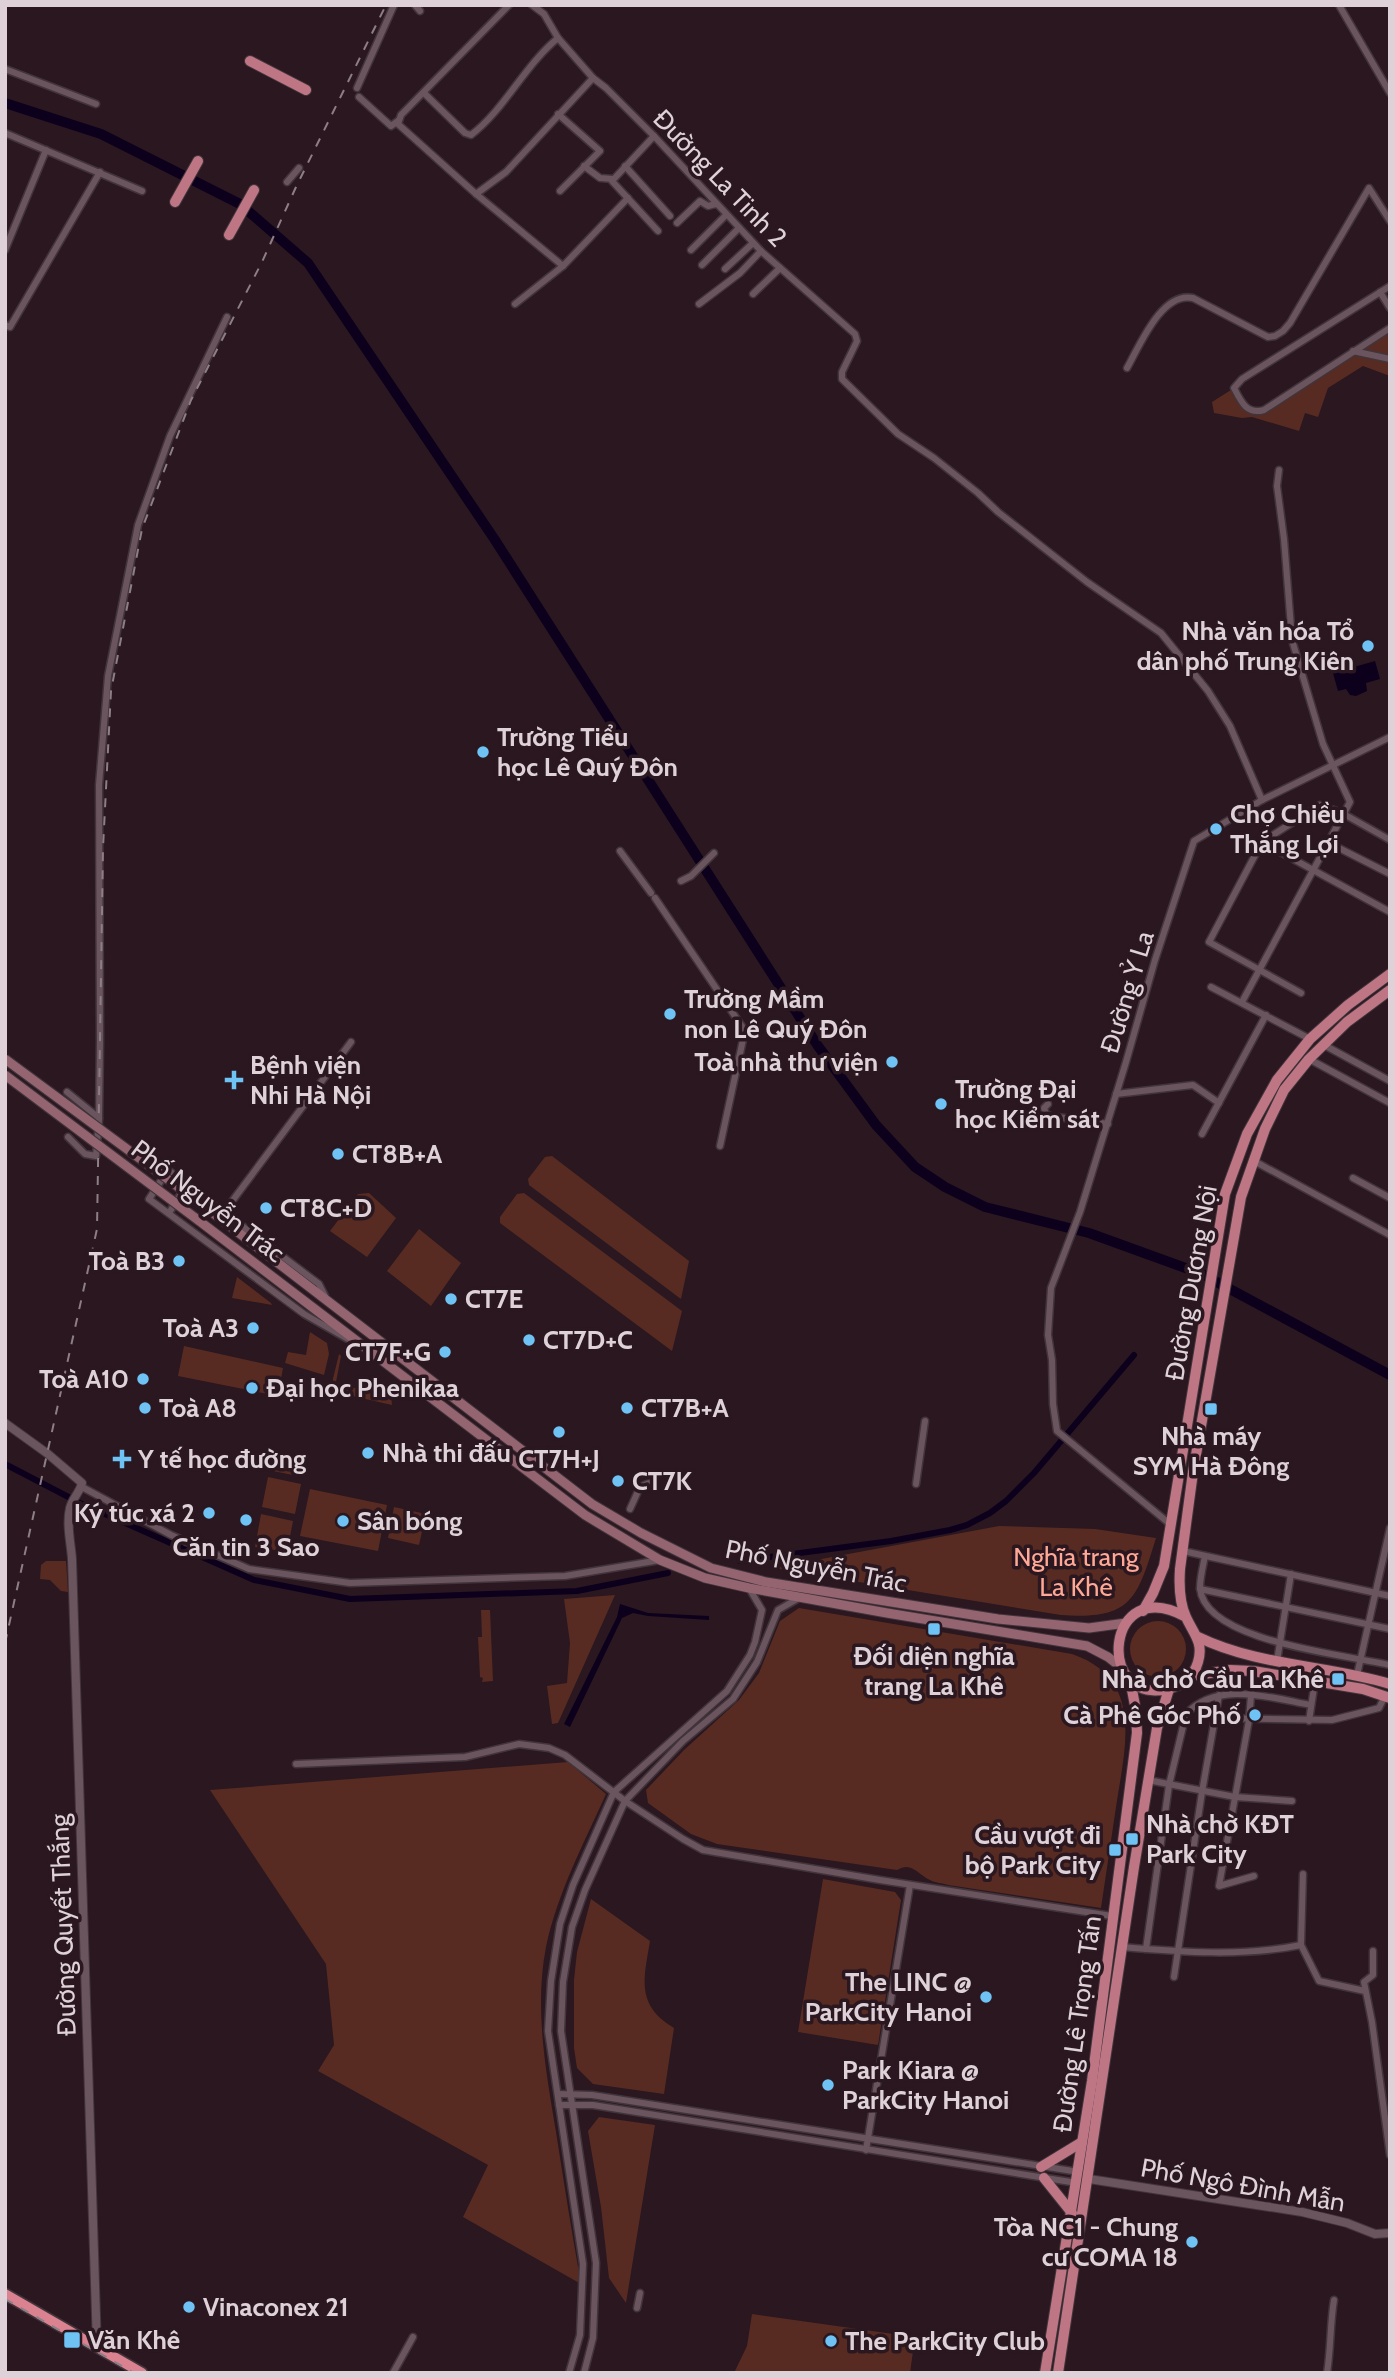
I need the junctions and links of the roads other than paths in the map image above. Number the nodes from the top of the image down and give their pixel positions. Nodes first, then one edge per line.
1 (394, 5) edge
2 (509, 5) edge
3 (531, 5) edge
4 (1339, 5) edge
5 (558, 38) junction
6 (250, 61) dead end
7 (5, 69) edge
8 (593, 78) junction
9 (357, 88) dead end
10 (306, 90) dead end
11 (424, 93) junction
12 (1390, 93) edge
13 (359, 97) dead end
14 (96, 104) dead end
15 (558, 114) junction
16 (398, 121) junction
17 (5, 133) edge
18 (654, 136) junction
19 (46, 150) junction
20 (198, 161) dead end
21 (584, 166) junction
22 (625, 166) junction
23 (299, 168) dead end
24 (100, 172) junction
25 (613, 179) junction
26 (287, 181) dead end
27 (254, 190) dead end
28 (142, 191) dead end
29 (560, 191) dead end
30 (476, 194) junction
31 (628, 198) junction
32 (175, 202) dead end
33 (716, 204) junction
34 (726, 215) junction
35 (670, 216) dead end
36 (1390, 220) edge
37 (677, 223) dead end
38 (739, 228) junction
39 (658, 231) dead end
40 (229, 235) dead end
41 (752, 243) junction
42 (5, 250) edge
43 (691, 250) dead end
44 (761, 251) junction
45 (702, 265) dead end
46 (563, 266) junction
47 (780, 268) junction
48 (725, 269) dead end
49 (1390, 286) edge
50 (1380, 292) junction
51 (753, 294) dead end
52 (515, 304) dead end
53 (699, 304) dead end
54 (1390, 308) edge
55 (227, 317) dead end
56 (5, 325) edge
57 (1390, 328) edge
58 (1353, 351) junction
59 (1390, 359) edge
60 (1127, 368) dead end
61 (1279, 470) dead end
62 (1390, 737) edge
63 (1332, 766) junction
64 (1262, 800) junction
65 (1342, 813) junction
66 (1390, 840) edge
67 (1262, 842) junction
68 (1327, 842) junction
69 (620, 851) dead end
70 (713, 853) dead end
71 (1312, 870) junction
72 (1390, 874) edge
73 (681, 881) dead end
74 (1390, 912) edge
75 (1259, 970) junction
76 (1390, 974) edge
77 (1211, 987) dead end
78 (1390, 990) edge
79 (1301, 993) dead end
80 (1242, 1002) junction
81 (1266, 1015) junction
82 (1310, 1039) junction
83 (351, 1042) dead end
84 (1324, 1045) junction
85 (5, 1059) edge
86 (1309, 1059) junction
87 (5, 1075) edge
88 (1390, 1081) edge
89 (67, 1092) dead end
90 (1116, 1094) junction
91 (1219, 1103) junction
92 (1390, 1103) edge
93 (1048, 1104) dead end
94 (99, 1118) junction
95 (1108, 1124) junction
96 (1202, 1134) dead end
97 (68, 1137) dead end
98 (720, 1146) dead end
99 (1254, 1161) junction
100 (1353, 1178) dead end
101 (187, 1184) junction
102 (1390, 1198) edge
103 (224, 1212) junction
104 (169, 1213) junction
105 (1390, 1235) edge
106 (328, 1303) junction
107 (385, 1361) junction
108 (454, 1399) junction
109 (447, 1408) junction
110 (925, 1421) dead end
111 (5, 1423) edge
112 (1180, 1471) junction
113 (1194, 1472) junction
114 (649, 1483) dead end
115 (916, 1484) dead end
116 (80, 1490) junction
117 (630, 1509) dead end
118 (1170, 1524) junction
119 (1390, 1528) edge
120 (1183, 1550) junction
121 (1205, 1556) junction
122 (660, 1560) junction
123 (1291, 1574) junction
124 (749, 1588) junction
125 (1200, 1589) junction
126 (1374, 1592) junction
127 (1390, 1596) edge
128 (799, 1598) junction
129 (1284, 1607) junction
130 (1143, 1611) junction
131 (1186, 1617) junction
132 (998, 1619) junction
133 (1126, 1623) junction
134 (1368, 1625) junction
135 (1390, 1629) edge
136 (997, 1630) junction
137 (1198, 1637) junction
138 (1279, 1643) junction
139 (1361, 1659) junction
140 (1277, 1661) junction
141 (1390, 1665) edge
142 (1122, 1668) junction
143 (1253, 1671) junction
144 (1191, 1675) junction
145 (1357, 1675) junction
146 (1130, 1679) junction
147 (1315, 1681) junction
148 (1390, 1684) edge
149 (1170, 1689) junction
150 (1252, 1694) junction
151 (1219, 1695) junction
152 (1387, 1697) edge
153 (1311, 1705) junction
154 (1214, 1718) junction
155 (1249, 1720) junction
156 (1309, 1721) junction
157 (296, 1764) dead end
158 (1148, 1780) junction
159 (1169, 1784) junction
160 (614, 1792) junction
161 (1202, 1792) junction
162 (1235, 1797) junction
163 (625, 1801) junction
164 (1292, 1801) dead end
165 (1303, 1874) dead end
166 (1254, 1876) dead end
167 (910, 1885) junction
168 (1112, 1916) junction
169 (1301, 1945) junction
170 (1122, 1947) junction
171 (1146, 1949) junction
172 (1177, 1951) junction
173 (1373, 1951) dead end
174 (1174, 1977) dead end
175 (1365, 1991) junction
176 (570, 2093) junction
177 (558, 2094) junction
178 (572, 2104) junction
179 (559, 2105) junction
180 (868, 2139) junction
181 (1082, 2142) junction
182 (866, 2150) junction
183 (1390, 2155) edge
184 (1041, 2166) junction
185 (1078, 2171) junction
186 (1044, 2178) junction
187 (1088, 2179) junction
188 (1076, 2183) junction
189 (1072, 2213) junction
190 (1390, 2232) edge
191 (640, 2292) dead end
192 (5, 2294) edge
193 (1334, 2300) dead end
194 (637, 2308) dead end
195 (413, 2337) dead end
196 (97, 2347) junction
197 (142, 2373) edge
198 (393, 2373) edge
199 (569, 2373) edge
200 (584, 2373) edge
201 (1045, 2373) edge
202 (1058, 2373) edge
203 (1326, 2373) edge

1 - 9 street
2 - 11 street
3 - 5 street, Đường La Tinh 2
4 - 12 street
5 - 8 street, Đường La Tinh 2
5 - 11 street
6 - 10 main road
7 - 14 street
8 - 15 street
8 - 18 street, Đường La Tinh 2
11 - 16 street
13 - 16 street
15 - 21 street
15 - 30 street
16 - 30 street
17 - 19 street
18 - 22 street
18 - 33 street, Đường La Tinh 2
19 - 24 street
19 - 42 street
20 - 32 main road
21 - 25 street
21 - 29 street
22 - 25 street
22 - 35 street
23 - 26 street
24 - 28 street
24 - 56 street
25 - 31 street
27 - 40 main road
30 - 46 street
31 - 39 street
31 - 46 street
33 - 34 street, Đường La Tinh 2
33 - 37 street
34 - 38 street, Đường La Tinh 2
34 - 43 street
36 - 60 street
38 - 41 street, Đường La Tinh 2
38 - 45 street
41 - 44 street, Đường La Tinh 2
41 - 48 street
44 - 47 street, Đường La Tinh 2
44 - 53 street
46 - 52 street
47 - 51 street
47 - 64 street, Đường La Tinh 2
49 - 50 street
50 - 54 street
50 - 58 street
55 - 94 street
57 - 58 street
58 - 59 street
61 - 63 street
62 - 63 street, Đường Ỷ La
63 - 64 street, Đường Ỷ La
63 - 65 street
64 - 90 street, Đường Ỷ La
65 - 66 street
65 - 67 street
65 - 68 street
67 - 71 street
67 - 75 street
68 - 71 street
68 - 72 street
69 - 98 street
70 - 73 street
71 - 74 street
71 - 75 street
75 - 79 street
75 - 80 street
76 - 82 main road, Đường Dương Nội
77 - 80 street
78 - 84 main road, Đường Dương Nội
80 - 81 street
81 - 82 street
81 - 91 street
82 - 112 main road, Đường Dương Nội
83 - 103 street
84 - 86 main road, Đường Dương Nội
84 - 88 street
85 - 106 main road, Phố Nguyễn Trác, bridge
86 - 92 street
86 - 99 main road, Đường Dương Nội
87 - 107 main road, Phố Nguyễn Trác, bridge
89 - 94 street
90 - 91 street
90 - 95 street, Đường Ỷ La
91 - 96 street
93 - 95 street
94 - 97 street
95 - 118 street, Đường Ỷ La
99 - 105 street
99 - 113 main road, Đường Dương Nội
100 - 102 street
101 - 103 street, Phố Nguyễn Trác
101 - 104 street
101 - 104 street, Phố Nguyễn Trác
103 - 106 street, Phố Nguyễn Trác
104 - 107 street, Phố Nguyễn Trác
106 - 108 main road, Phố Nguyễn Trác
107 - 109 main road, Phố Nguyễn Trác
108 - 109 main road
108 - 132 main road, Phố Nguyễn Trác
109 - 122 main road, Phố Nguyễn Trác
110 - 115 street
111 - 116 street
112 - 113 main road
112 - 118 main road, Đường Dương Nội
113 - 120 main road, Đường Dương Nội
114 - 117 street
116 - 122 street
116 - 196 street, Đường Quyết Thắng
118 - 130 main road, Đường Dương Nội
119 - 126 street
120 - 121 street
120 - 131 main road, Đường Dương Nội
121 - 123 street
121 - 125 street
122 - 124 main road, Phố Nguyễn Trác
123 - 126 street
123 - 129 street
124 - 128 main road, Phố Nguyễn Trác
124 - 160 street
125 - 129 street
125 - 138 street
126 - 127 street
126 - 134 street
128 - 136 main road, Phố Nguyễn Trác
128 - 163 street
129 - 134 street
129 - 138 street
130 - 131 main road
130 - 133 main road
131 - 137 main road
132 - 133 main road, Phố Nguyễn Trác
132 - 136 main road
133 - 142 main road
134 - 135 street
134 - 139 street
136 - 142 main road, Phố Nguyễn Trác
137 - 140 main road
137 - 144 main road
138 - 139 street
138 - 140 street
139 - 141 street
139 - 145 street
140 - 145 main road
142 - 146 main road
143 - 144 main road
143 - 147 main road
143 - 150 street
144 - 149 main road
145 - 148 main road
146 - 149 main road
146 - 168 main road, Đường Lê Trọng Tấn
147 - 152 main road
147 - 153 street
149 - 158 main road, Đường Lê Trọng Tấn
150 - 151 street
150 - 153 street
150 - 155 street
151 - 154 street
151 - 159 street
152 - 156 street
153 - 156 street
154 - 155 street
154 - 161 street
155 - 156 street
155 - 162 street
157 - 160 street
158 - 159 street
158 - 170 main road, Đường Lê Trọng Tấn
159 - 161 street
159 - 171 street
160 - 163 street
160 - 177 street
161 - 162 street
161 - 172 street
162 - 164 street
162 - 166 street
163 - 167 street
163 - 176 street
165 - 169 street
167 - 168 street
167 - 180 street
168 - 181 main road, Đường Lê Trọng Tấn
169 - 172 street
169 - 175 street
170 - 171 street
170 - 187 main road, Đường Lê Trọng Tấn
171 - 172 street
172 - 174 street
173 - 175 street
175 - 183 street
176 - 177 street
176 - 178 street
176 - 180 street
177 - 179 street
178 - 179 street
178 - 182 street
178 - 200 street
179 - 199 street
180 - 182 street
180 - 184 street
181 - 184 main road
181 - 185 main road, Đường Lê Trọng Tấn
182 - 186 street
184 - 185 street
185 - 187 street
185 - 188 main road, Đường Lê Trọng Tấn
186 - 188 street
186 - 189 main road
187 - 188 street
187 - 190 street, Phố Ngô Đình Mẫn
187 - 202 main road, Đường Lê Trọng Tấn
188 - 189 main road, Đường Lê Trọng Tấn
189 - 201 main road, Đường Lê Trọng Tấn
191 - 194 street
192 - 196 highway
193 - 203 street
195 - 198 street
196 - 197 highway

